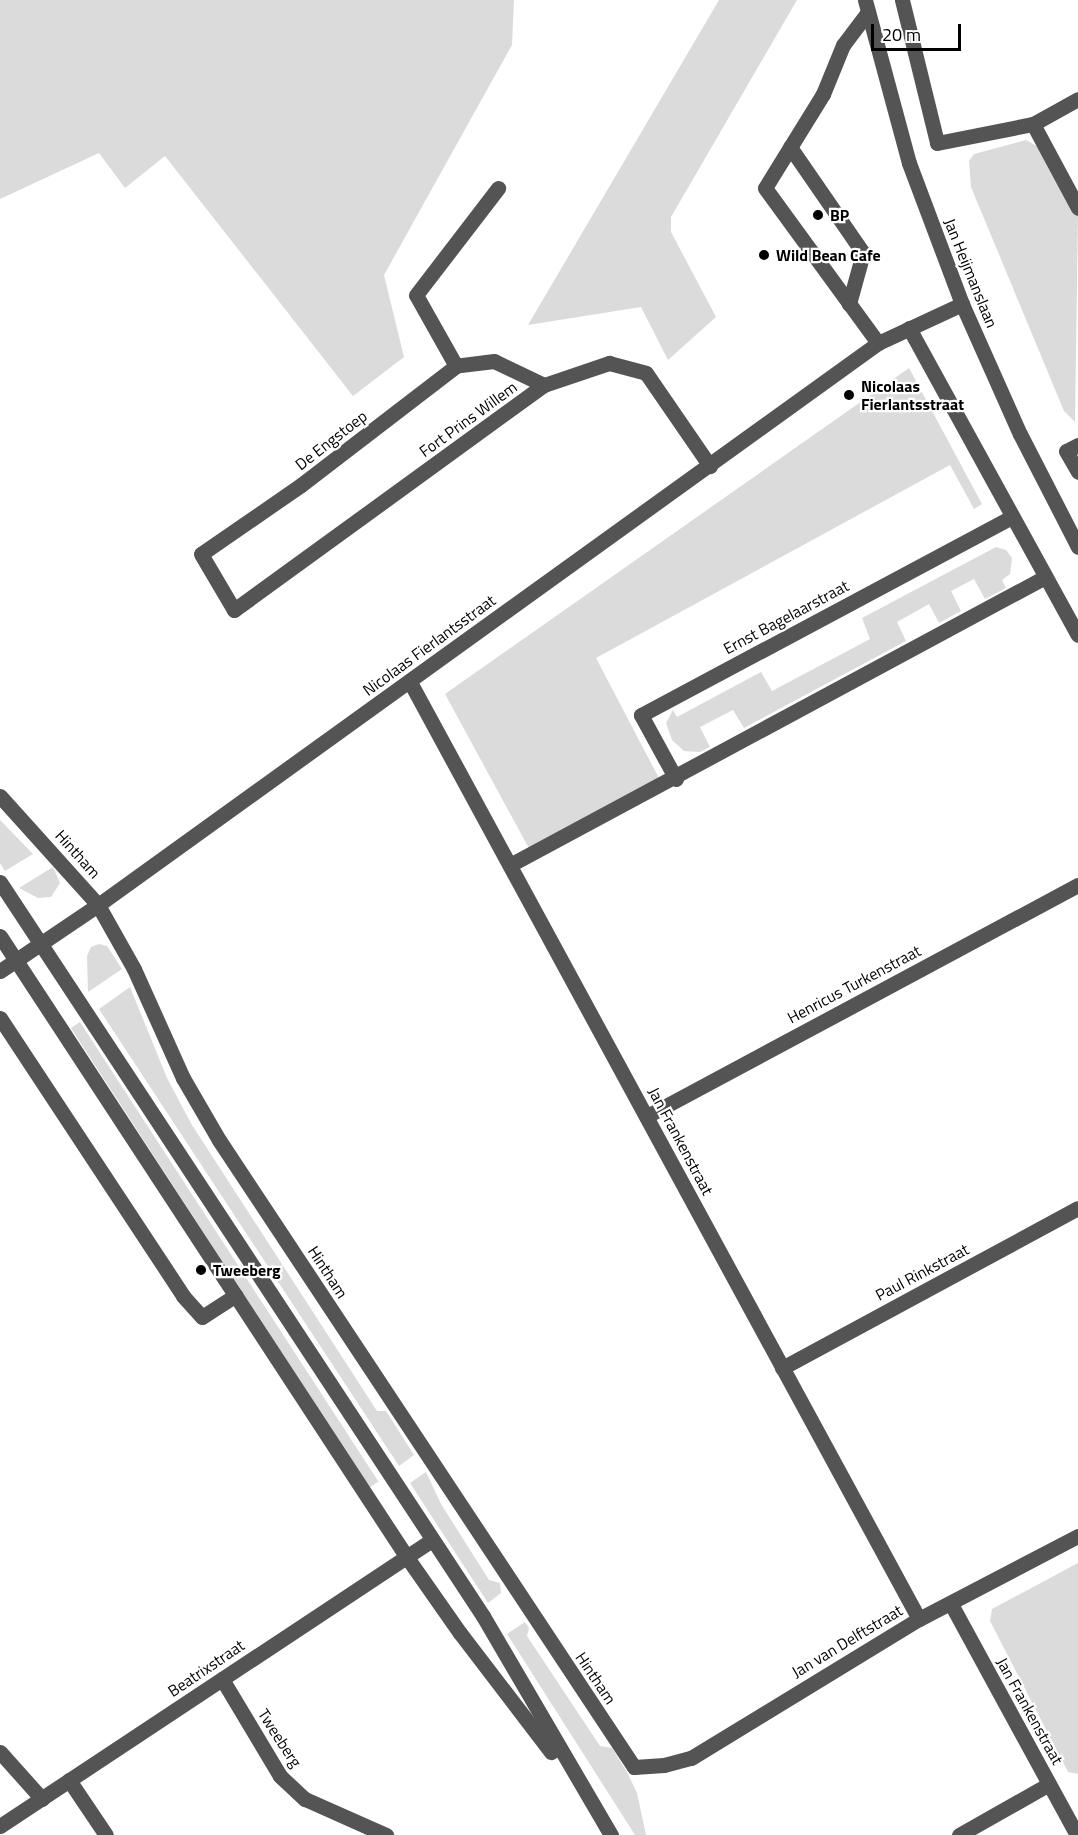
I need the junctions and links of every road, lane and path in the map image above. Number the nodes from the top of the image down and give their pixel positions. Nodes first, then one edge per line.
1 (902, 0) edge
2 (866, 6) edge
3 (1078, 99) edge
4 (1032, 124) junction
5 (790, 147) junction
6 (498, 188) dead end
7 (1078, 208) edge
8 (849, 304) junction
9 (963, 304) junction
10 (909, 328) junction
11 (878, 343) junction
12 (456, 366) junction
13 (544, 385) junction
14 (1072, 448) edge
15 (710, 466) junction
16 (1078, 472) edge
17 (1012, 517) junction
18 (1078, 547) edge
19 (1045, 577) junction
20 (234, 610) joint
21 (1078, 635) edge
22 (410, 682) junction
23 (675, 779) junction
24 (0, 796) edge
25 (510, 865) junction
26 (0, 882) edge
27 (1078, 885) edge
28 (98, 905) junction
29 (0, 936) edge
30 (39, 943) junction
31 (15, 960) junction
32 (0, 971) edge
33 (0, 1018) edge
34 (647, 1116) junction
35 (1078, 1208) edge
36 (236, 1294) junction
37 (782, 1368) junction
38 (1078, 1536) edge
39 (432, 1540) junction
40 (406, 1556) junction
41 (951, 1604) junction
42 (919, 1619) junction
43 (222, 1678) junction
44 (0, 1752) edge
45 (634, 1767) joint
46 (69, 1780) junction
47 (1049, 1784) junction
48 (586, 1797) junction
49 (42, 1799) junction
50 (1072, 1810) edge
51 (0, 1826) edge
52 (106, 1835) edge
53 (386, 1835) edge
54 (610, 1835) edge
55 (959, 1835) edge
56 (1077, 1835) edge

1 - 4 street
2 - 5 street
2 - 9 street, Jan Heijmanslaan
3 - 4 street
4 - 7 street
5 - 8 street
5 - 8 street
6 - 12 street
8 - 11 street
9 - 10 street, Nicolaas Fierlantsstraat
9 - 18 street, Jan Heijmanslaan
10 - 11 street, Nicolaas Fierlantsstraat
10 - 17 street
11 - 15 street, Nicolaas Fierlantsstraat
12 - 13 street
12 - 20 street, De Engstoep
13 - 15 street, Fort Prins Willem
13 - 20 street, Fort Prins Willem
14 - 16 street
15 - 22 street, Nicolaas Fierlantsstraat
17 - 19 street
17 - 23 street, Ernst Bagelaarstraat
19 - 21 street
19 - 23 street
22 - 25 street, Jan Frankenstraat
22 - 28 street, Nicolaas Fierlantsstraat
23 - 25 street
24 - 28 street, Hintham
25 - 34 street, Jan Frankenstraat
26 - 30 street
27 - 34 street, Henricus Turkenstraat
28 - 30 street, Nicolaas Fierlantsstraat
28 - 45 street, Hintham
29 - 31 street
30 - 31 street
30 - 39 street
31 - 32 street
31 - 36 street
33 - 36 street
34 - 37 street, Jan Frankenstraat
35 - 37 street, Paul Rinkstraat
36 - 40 street
37 - 42 street, Jan Frankenstraat
38 - 41 street, Jan van Delftstraat
39 - 40 street, Beatrixstraat
39 - 48 street
40 - 43 street, Beatrixstraat
40 - 48 street
41 - 42 street, Jan van Delftstraat
41 - 47 street, Jan Frankenstraat
42 - 45 street, Jan van Delftstraat
43 - 46 street, Beatrixstraat
43 - 53 street, Tweeberg
44 - 49 street
46 - 49 street, Beatrixstraat
46 - 52 street
47 - 50 street, Jan Frankenstraat
47 - 55 street
48 - 54 street
49 - 51 street, Beatrixstraat
50 - 56 street, Jan Frankenstraat

